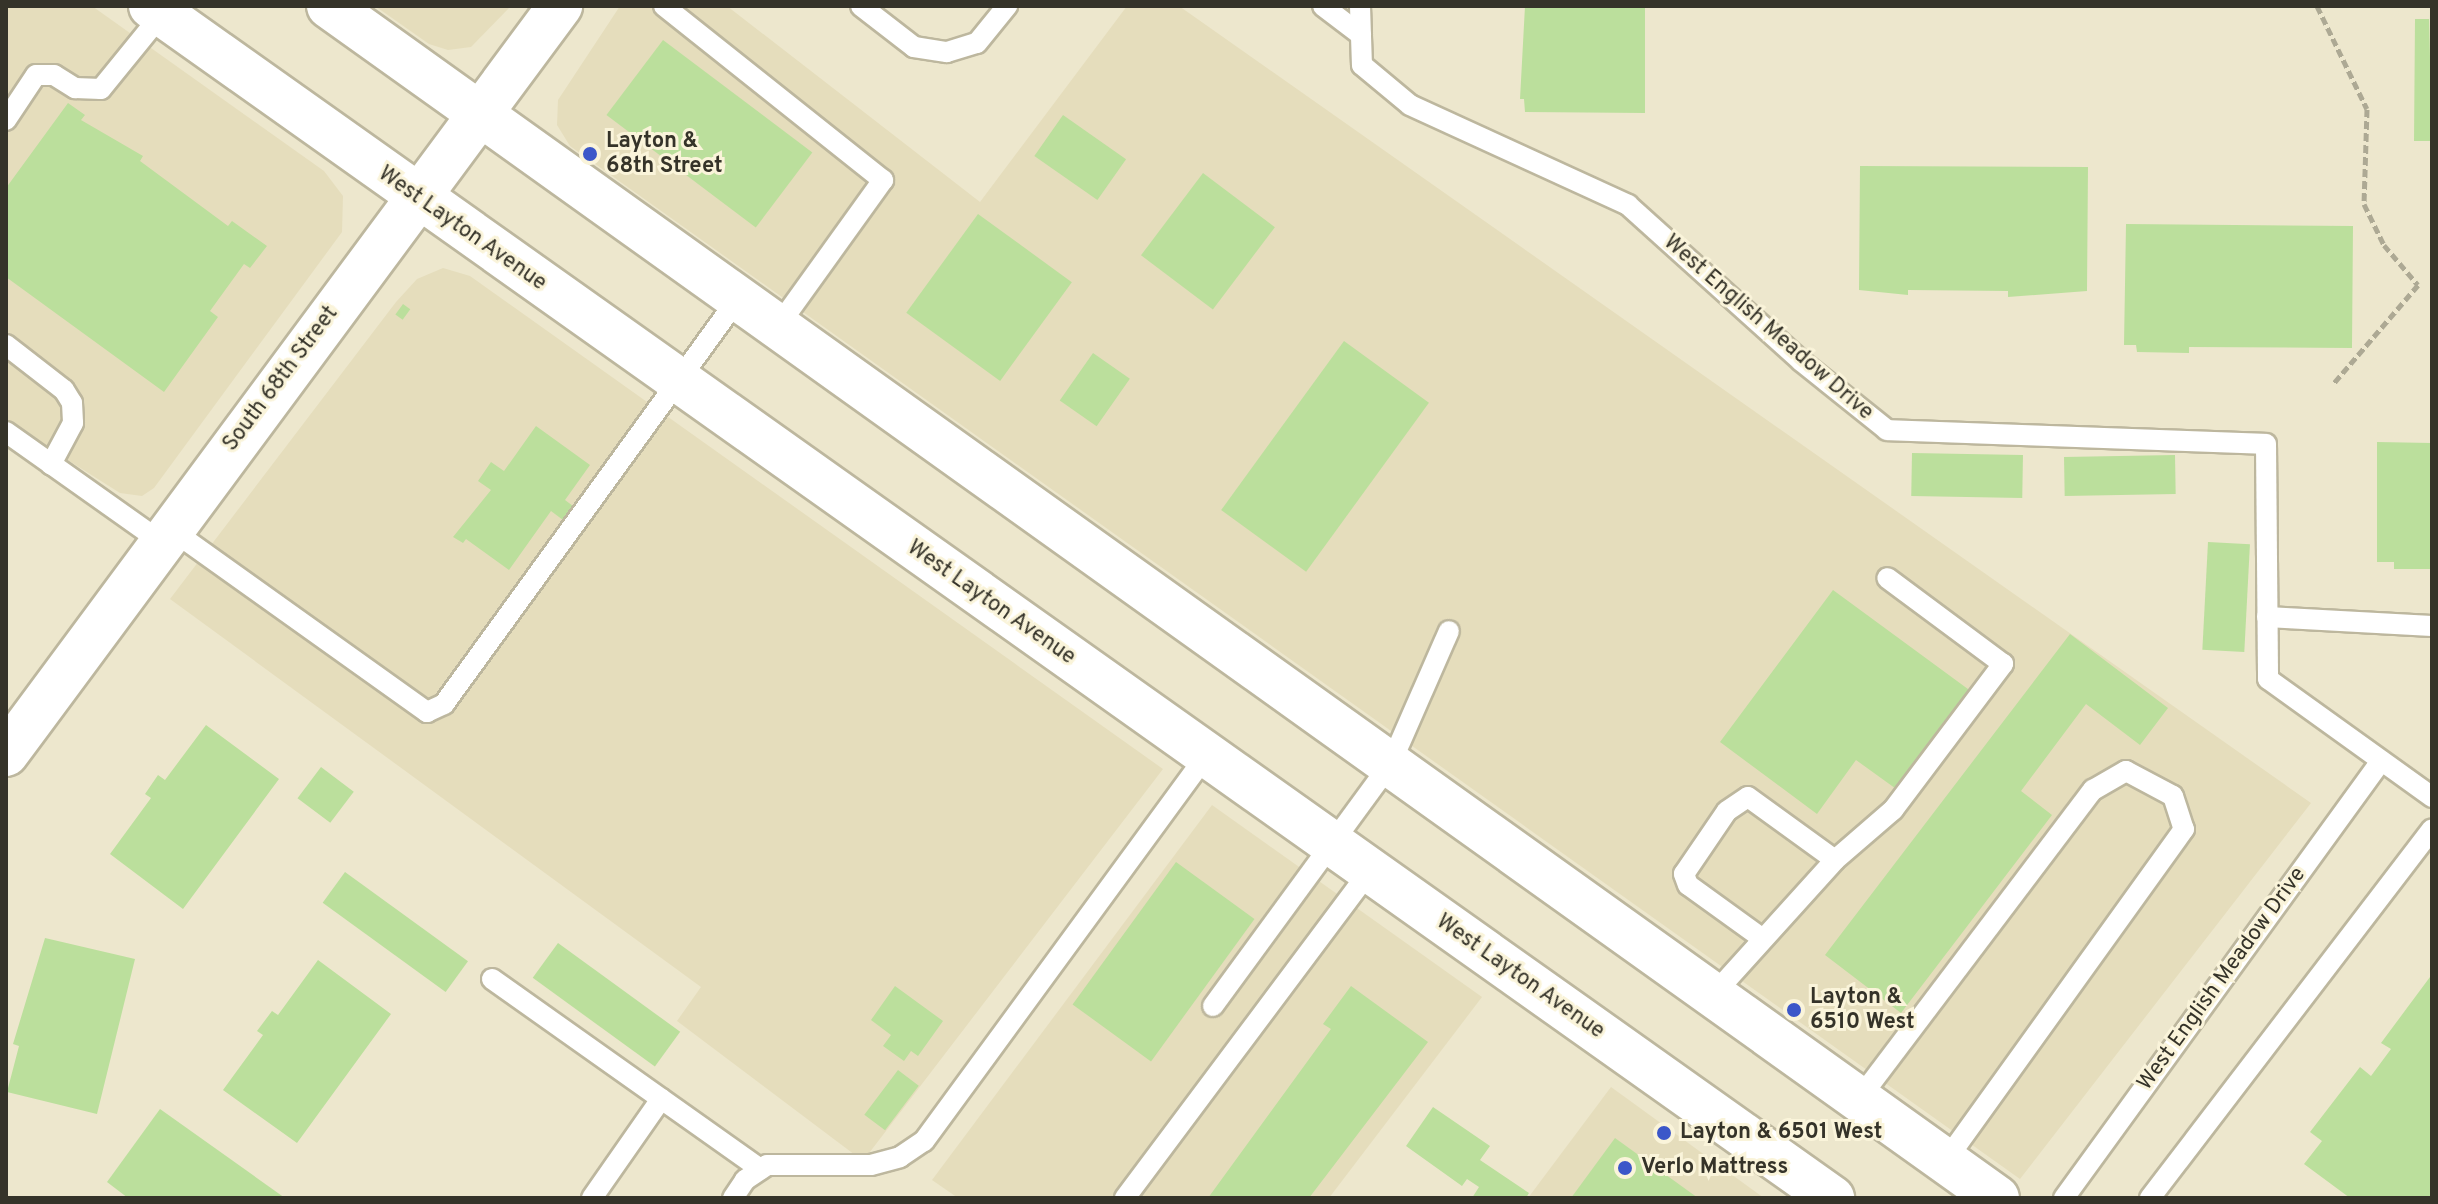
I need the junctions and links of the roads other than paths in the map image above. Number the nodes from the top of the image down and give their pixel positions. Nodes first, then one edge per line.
1 (329, 6) edge
2 (560, 6) edge
3 (664, 6) edge
4 (861, 6) edge
5 (1007, 6) edge
6 (1323, 6) edge
7 (1360, 6) edge
8 (156, 10) edge
9 (1361, 35) junction
10 (478, 110) junction
11 (6, 120) edge
12 (417, 197) junction
13 (739, 297) junction
14 (778, 326) junction
15 (6, 345) edge
16 (677, 381) junction
17 (6, 432) edge
18 (51, 464) junction
19 (164, 534) junction
20 (1887, 578) dead end
21 (2267, 617) junction
22 (2432, 626) edge
23 (1449, 631) dead end
24 (6, 754) edge
25 (1206, 756) junction
26 (2381, 761) junction
27 (1391, 763) junction
28 (2432, 797) edge
29 (2432, 829) edge
30 (1331, 844) junction
31 (1835, 860) junction
32 (1370, 871) junction
33 (1763, 939) junction
34 (492, 979) dead end
35 (1713, 995) junction
36 (1213, 1006) dead end
37 (661, 1099) junction
38 (1859, 1099) junction
39 (1945, 1161) junction
40 (760, 1169) junction
41 (1822, 1195) edge
42 (592, 1198) edge
43 (733, 1198) edge
44 (1125, 1198) edge
45 (1997, 1198) edge
46 (2064, 1198) edge
47 (2150, 1198) edge

1 - 10 main road
2 - 10 main road, South 68th Street
3 - 14 lane
4 - 5 lane
6 - 9 lane
7 - 9 lane, West English Meadow Drive
8 - 11 lane
8 - 12 main road, West Layton Avenue
9 - 21 lane, West English Meadow Drive
10 - 12 main road, South 68th Street
10 - 13 main road
12 - 16 main road, West Layton Avenue
12 - 19 main road, South 68th Street
13 - 14 main road
13 - 16 lane
14 - 27 main road
15 - 18 lane
16 - 19 lane
16 - 25 main road, West Layton Avenue
17 - 18 lane
18 - 19 lane
19 - 24 main road, South 68th Street
20 - 31 lane
21 - 22 lane
21 - 26 lane, West English Meadow Drive
23 - 27 lane
25 - 30 main road, West Layton Avenue
25 - 40 lane
26 - 28 lane, West English Meadow Drive
26 - 46 lane, West English Meadow Drive
27 - 30 lane
27 - 35 main road
29 - 47 lane
30 - 32 main road, West Layton Avenue
30 - 36 lane
31 - 33 lane
31 - 33 lane
32 - 41 main road, West Layton Avenue
32 - 44 lane
33 - 35 lane
34 - 37 lane
35 - 38 main road
37 - 40 lane
37 - 42 lane
38 - 39 main road
38 - 39 lane
39 - 45 main road
40 - 43 lane

